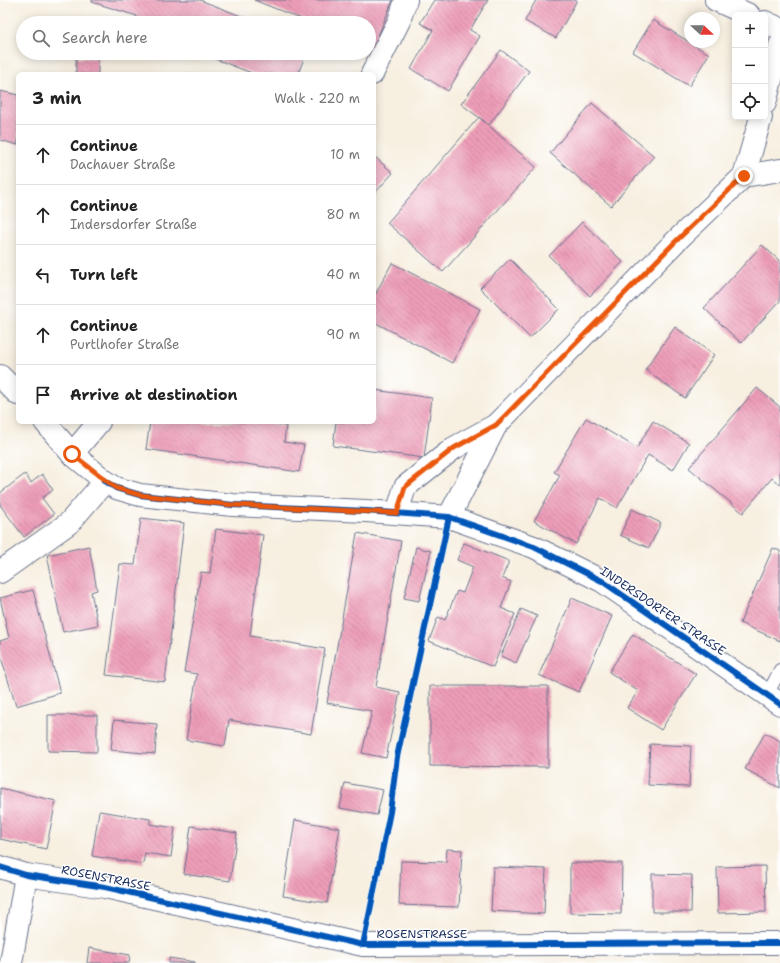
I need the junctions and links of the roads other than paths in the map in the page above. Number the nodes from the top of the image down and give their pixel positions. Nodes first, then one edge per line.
1 (406, 0) edge
2 (716, 0) edge
3 (742, 12) edge
4 (768, 23) edge
5 (780, 29) edge
6 (780, 45) edge
7 (373, 72) edge
8 (772, 96) edge
9 (760, 120) edge
10 (780, 170) edge
11 (744, 176) junction
12 (0, 376) edge
13 (16, 392) edge
14 (47, 424) edge
15 (96, 424) edge
16 (496, 425) junction
17 (72, 454) junction
18 (105, 481) junction
19 (397, 513) junction
20 (449, 518) junction
21 (0, 572) edge
22 (780, 670) edge
23 (773, 700) edge
24 (0, 867) edge
25 (26, 875) junction
26 (780, 943) edge
27 (361, 954) edge
28 (11, 963) edge

1 - 7 street
2 - 3 street
4 - 5 street
6 - 8 street
9 - 11 street
10 - 11 street
11 - 16 street
12 - 13 street
14 - 17 street, INDERSDORFER STRASSE
15 - 17 street
16 - 19 street
16 - 20 street
17 - 18 street, INDERSDORFER STRASSE
18 - 19 street, INDERSDORFER STRASSE
18 - 21 street
19 - 20 street, INDERSDORFER STRASSE
20 - 23 street, INDERSDORFER STRASSE
22 - 23 lane
24 - 25 street, ROSENSTRASSE
25 - 27 street, ROSENSTRASSE
25 - 28 street
26 - 27 street, ROSENSTRASSE

